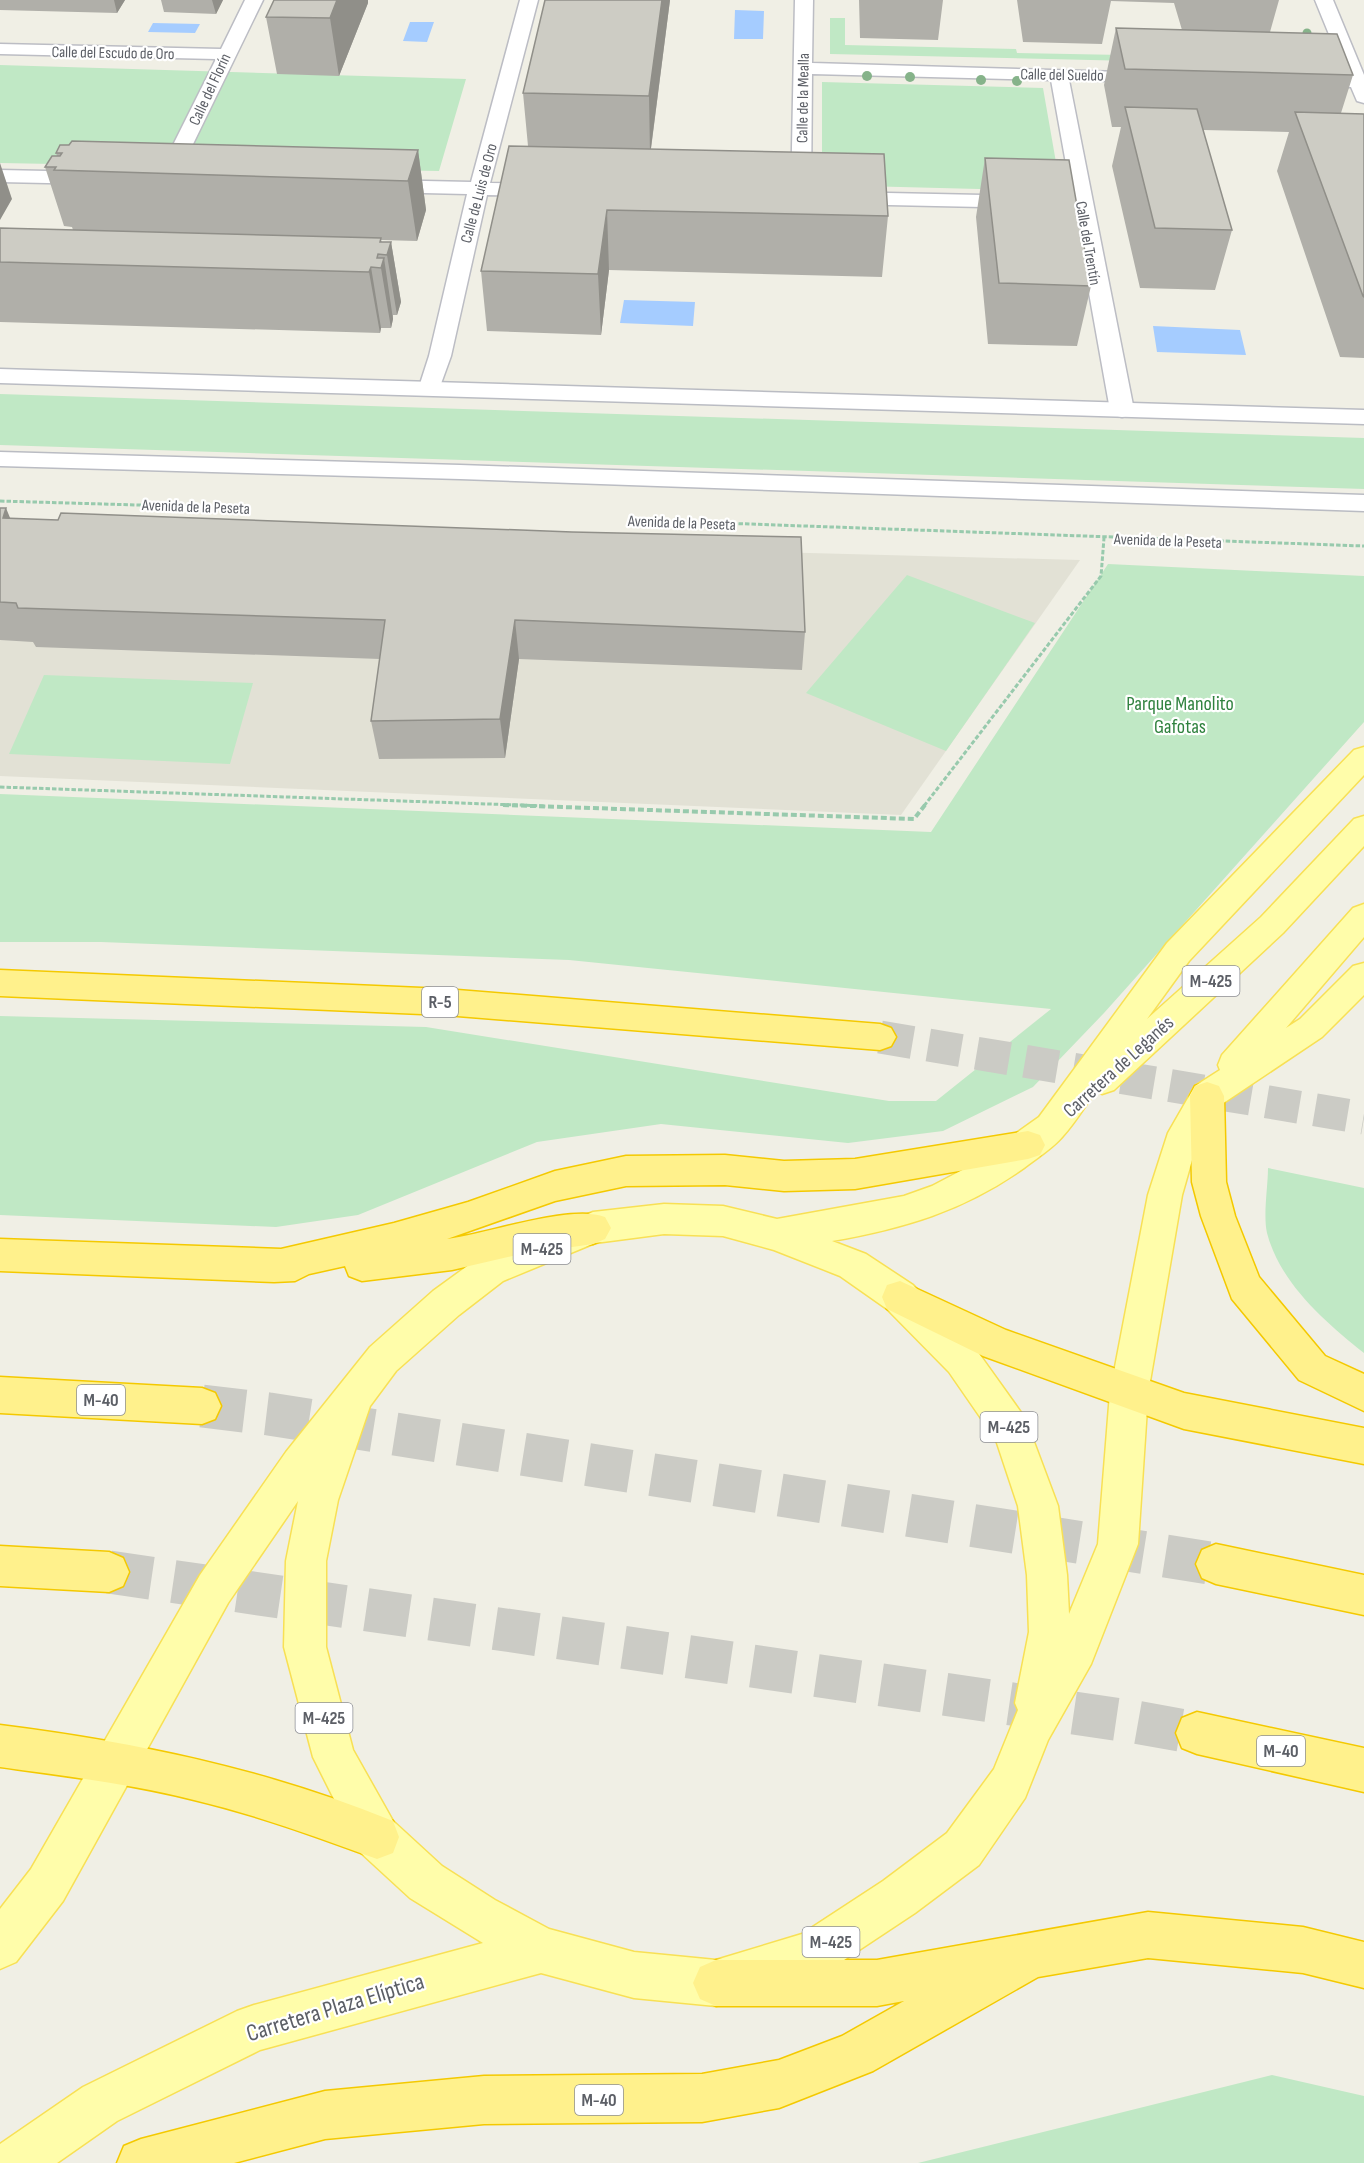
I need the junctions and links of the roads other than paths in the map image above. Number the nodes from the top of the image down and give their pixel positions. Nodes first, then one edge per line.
1 (254, 0) edge
2 (529, 0) edge
3 (804, 0) edge
4 (1324, 0) edge
5 (0, 49) edge
6 (226, 54) junction
7 (803, 68) junction
8 (1059, 74) junction
9 (1169, 77) edge
10 (1284, 80) edge
11 (1361, 89) edge
12 (0, 176) edge
13 (118, 178) edge
14 (142, 179) edge
15 (166, 179) junction
16 (189, 180) edge
17 (364, 185) edge
18 (480, 189) junction
19 (568, 191) edge
20 (1082, 203) junction
21 (0, 376) edge
22 (430, 387) junction
23 (1122, 410) junction
24 (1364, 417) edge
25 (0, 459) edge
26 (1364, 503) edge
27 (1364, 758) edge
28 (1364, 827) edge
29 (1364, 916) edge
30 (1364, 975) edge
31 (0, 983) edge
32 (880, 1037) tunnel mouth
33 (1207, 1096) junction
34 (1040, 1136) junction
35 (593, 1228) junction
36 (777, 1235) junction
37 (0, 1255) edge
38 (274, 1266) junction
39 (900, 1297) junction
40 (1129, 1393) junction
41 (1364, 1393) edge
42 (0, 1395) edge
43 (354, 1396) junction
44 (202, 1406) tunnel mouth
45 (1364, 1446) edge
46 (1216, 1564) tunnel mouth
47 (0, 1566) edge
48 (109, 1572) tunnel mouth
49 (1364, 1595) edge
50 (1031, 1728) junction
51 (1197, 1733) tunnel mouth
52 (0, 1746) edge
53 (116, 1764) junction
54 (1364, 1770) edge
55 (377, 1837) junction
56 (0, 1946) edge
57 (541, 1950) junction
58 (1030, 1956) junction
59 (1364, 1965) edge
60 (716, 1983) junction
61 (15, 2163) edge
62 (141, 2163) edge

1 - 6 street, Calle del Florín
2 - 18 street, Calle de Luis de Oro
3 - 7 street, Calle de la Mealla
4 - 11 street
5 - 6 street, Calle del Escudo de Oro
6 - 15 street, Calle del Florín
7 - 8 street, Calle del Sueldo
7 - 20 street, Calle de la Mealla
8 - 9 street, Calle del Sueldo
8 - 20 street, Calle del Trentín
10 - 11 street
12 - 13 street
14 - 15 street
15 - 16 street
17 - 18 street
18 - 19 street
18 - 22 street, Calle de Luis de Oro
20 - 23 street, Calle del Trentín
21 - 22 street
22 - 23 street
23 - 24 street
25 - 26 street
27 - 34 main road
28 - 34 main road, Carretera de Leganés / M-425
29 - 33 main road, M-425
30 - 33 main road
31 - 32 highway, R-5
33 - 40 main road, M-425
33 - 41 highway
34 - 36 main road, M-425
34 - 38 highway
35 - 36 main road, M-425
35 - 38 highway
35 - 43 main road, M-425
36 - 39 main road, M-425
37 - 38 highway
39 - 40 highway, M-425
39 - 50 main road, M-425
40 - 45 highway
40 - 50 main road, M-425
42 - 44 highway, M-40
43 - 53 main road, M-425
43 - 55 main road, M-425
46 - 49 highway
47 - 48 highway
50 - 60 main road, M-425
51 - 54 highway, M-40
52 - 53 highway
53 - 55 highway
53 - 56 main road, M-425
55 - 57 main road, M-425
57 - 60 main road, M-425
57 - 61 main road, Carretera Plaza Elíptica
58 - 59 highway, M-40
58 - 60 highway, M-40
58 - 62 highway, M-40

